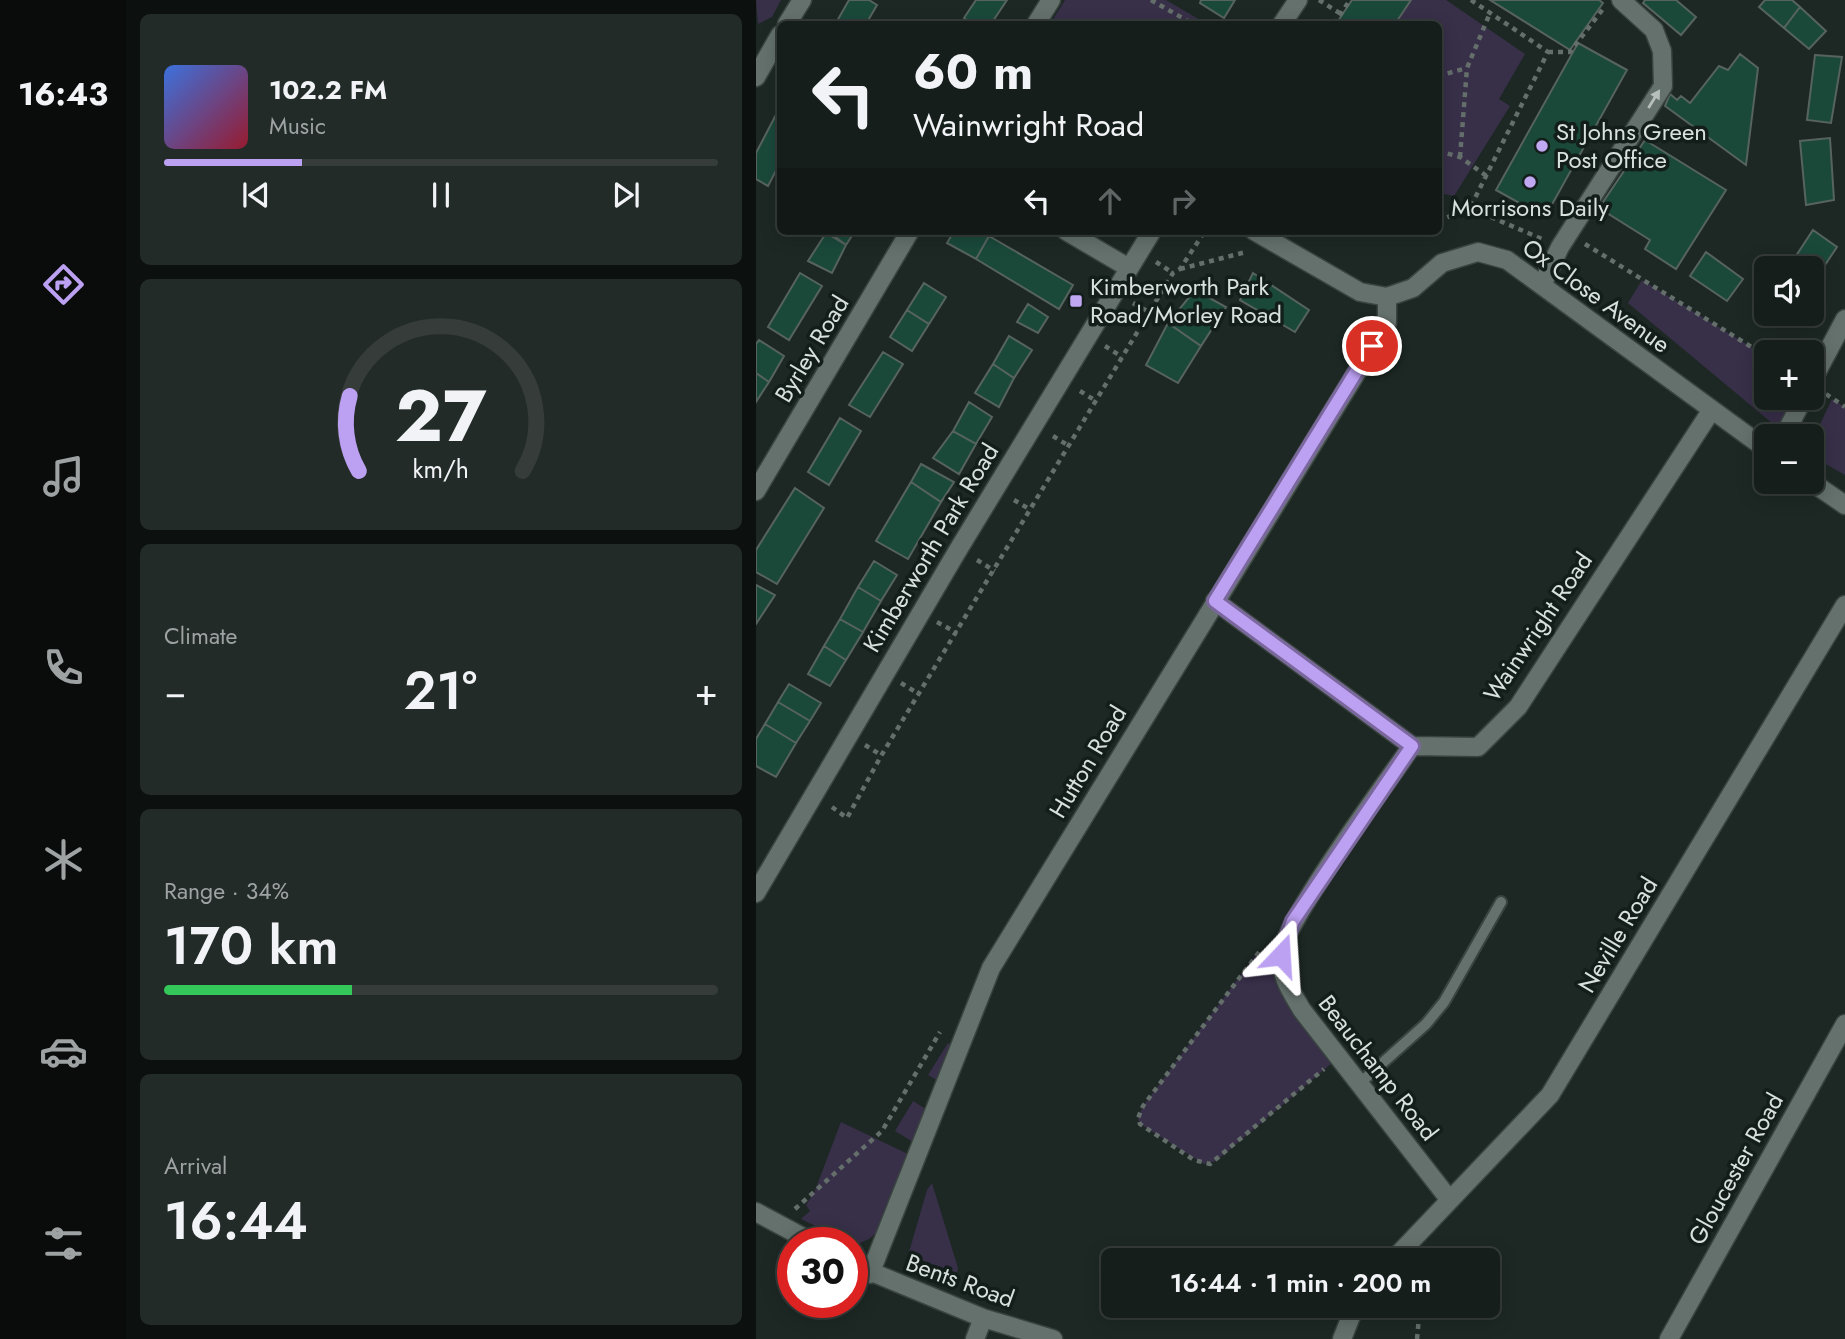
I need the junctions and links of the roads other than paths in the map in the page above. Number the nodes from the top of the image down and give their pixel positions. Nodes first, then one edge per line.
1 (802, 0) edge
2 (1051, 0) edge
3 (1298, 0) edge
4 (1621, 0) edge
5 (789, 21) edge
6 (1038, 21) edge
7 (1284, 21) edge
8 (777, 38) edge
9 (762, 51) edge
10 (756, 77) edge
11 (908, 235) edge
12 (1073, 235) edge
13 (1150, 235) edge
14 (1261, 235) edge
15 (1129, 268) junction
16 (1543, 283) junction
17 (1387, 298) junction
18 (1845, 319) edge
19 (1824, 359) edge
20 (1711, 411) junction
21 (1754, 441) edge
22 (756, 491) edge
23 (1824, 491) edge
24 (1845, 505) edge
25 (1215, 601) junction
26 (1845, 605) edge
27 (1412, 746) junction
28 (756, 855) edge
29 (772, 865) junction
30 (756, 893) edge
31 (1501, 902) dead end
32 (1845, 1024) edge
33 (1359, 1084) junction
34 (1449, 1199) junction
35 (756, 1212) edge
36 (784, 1227) edge
37 (1404, 1248) edge
38 (870, 1274) joint
39 (983, 1318) junction
40 (1350, 1318) edge
41 (975, 1339) edge
42 (1054, 1339) edge
43 (1342, 1339) edge
44 (1669, 1339) edge

1 - 5 street
2 - 6 street
3 - 7 street
16 -> 4 street
8 - 9 street
9 - 10 street
11 - 22 street, Byrley Road
12 - 15 street
13 - 15 street, Kimberworth Park Road
14 - 17 street
15 - 29 street, Kimberworth Park Road
16 - 17 street, Ox Close Avenue
16 - 20 street, Ox Close Avenue
17 - 25 street, Hutton Road
18 - 19 street
20 - 21 street, Ox Close Avenue
20 - 27 street, Wainwright Road
23 - 24 street
25 - 27 street
25 - 38 street, Hutton Road
26 - 34 street, Neville Road
27 - 33 street, Beauchamp Road
28 - 29 street
29 - 30 street, Kimberworth Park Road
31 - 33 lane
32 - 44 street, Gloucester Road
33 - 34 street, Beauchamp Road
34 - 37 street, Neville Road
35 - 36 street
38 - 39 street, Bents Road
39 - 41 street
39 - 42 street, Bents Road
40 - 43 street

